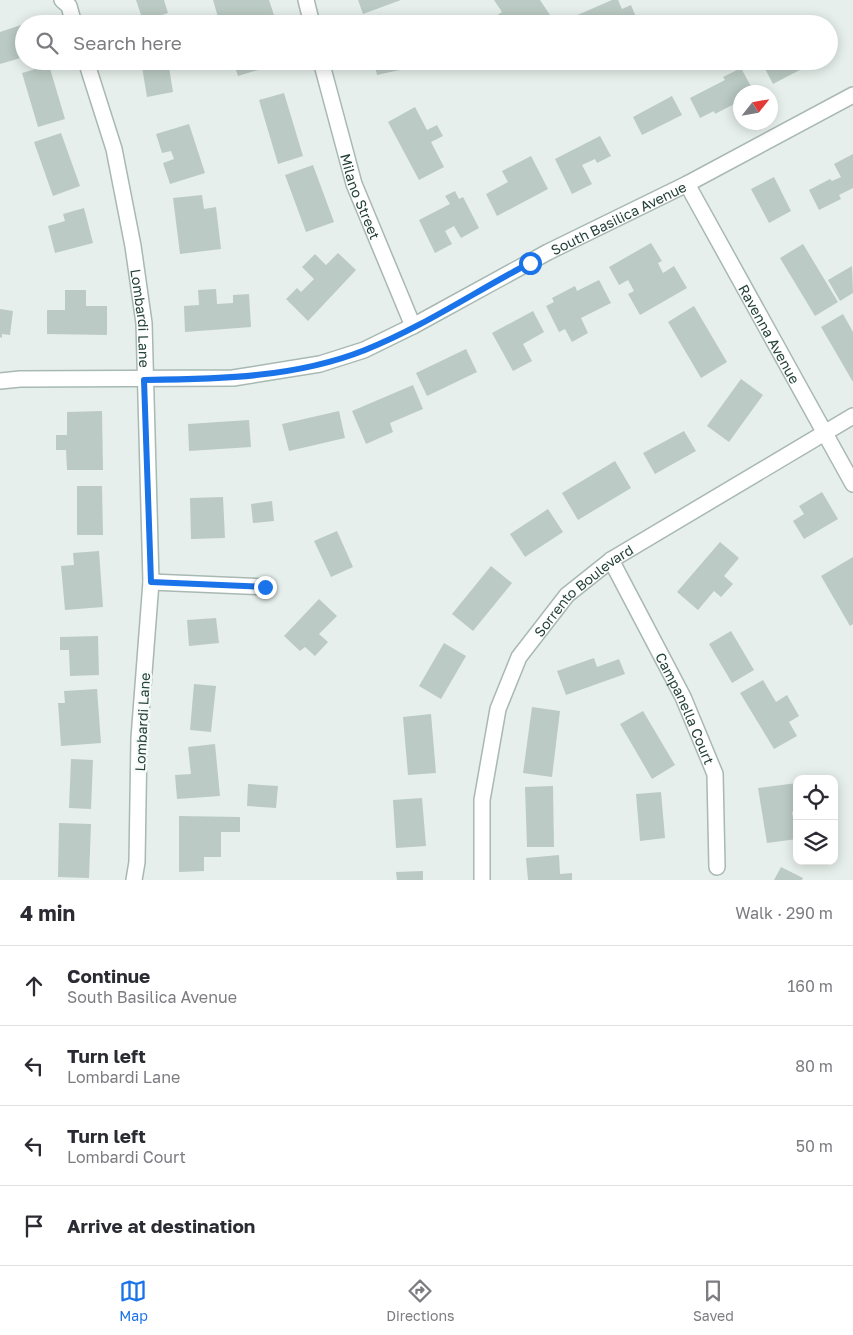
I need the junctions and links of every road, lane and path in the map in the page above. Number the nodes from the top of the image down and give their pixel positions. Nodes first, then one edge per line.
1 (62, 0) edge
2 (306, 0) edge
3 (72, 15) edge
4 (310, 15) edge
5 (89, 70) edge
6 (323, 70) edge
7 (853, 95) edge
8 (687, 184) junction
9 (413, 326) junction
10 (144, 380) junction
11 (0, 381) edge
12 (853, 416) edge
13 (823, 433) junction
14 (853, 484) edge
15 (611, 560) junction
16 (151, 582) junction
17 (265, 587) dead end
18 (717, 867) dead end
19 (134, 880) edge
20 (482, 880) edge

1 - 3 street
2 - 4 street
5 - 10 street, Lombardi Lane
6 - 9 street, Milano Street
7 - 8 street, South Basilica Avenue
8 - 9 street, South Basilica Avenue
8 - 13 street, Ravenna Avenue
9 - 10 street, South Basilica Avenue
10 - 11 street, South Basilica Avenue
10 - 16 street, Lombardi Lane
12 - 13 street, Sorrento Boulevard
13 - 14 street, Ravenna Avenue
13 - 15 street, Sorrento Boulevard
15 - 18 street, Campanella Court
15 - 20 street, Sorrento Boulevard
16 - 17 street
16 - 19 street, Lombardi Lane

